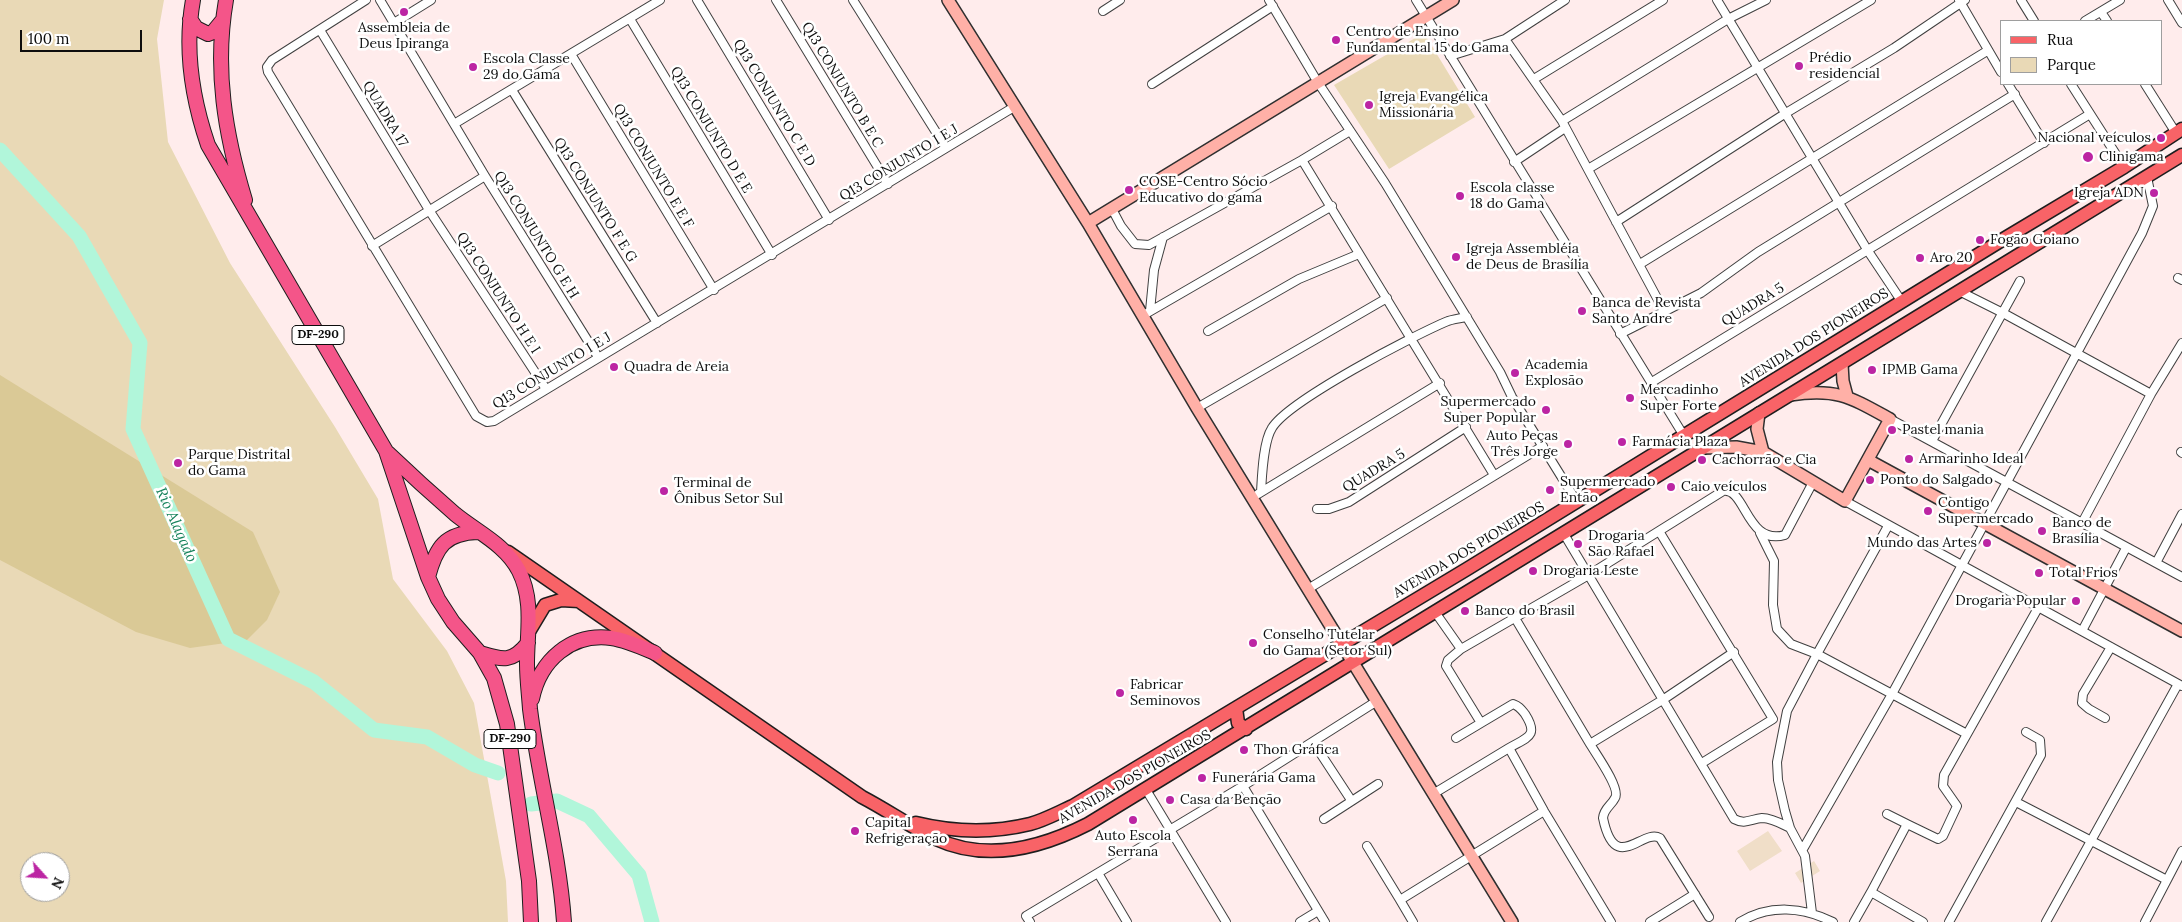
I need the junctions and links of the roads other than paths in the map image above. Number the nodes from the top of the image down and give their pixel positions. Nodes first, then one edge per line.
1 (193, 0) edge
2 (226, 0) edge
3 (366, 0) edge
4 (380, 0) edge
5 (431, 0) edge
6 (660, 0) edge
7 (697, 0) edge
8 (776, 0) edge
9 (853, 0) edge
10 (1120, 0) edge
11 (1416, 0) edge
12 (1453, 0) edge
13 (1565, 0) edge
14 (1663, 0) edge
15 (1717, 0) edge
16 (1766, 0) edge
17 (1871, 0) edge
18 (2021, 0) edge
19 (2120, 0) edge
20 (2168, 0) edge
21 (1962, 1) edge
22 (952, 2) edge
23 (1271, 3) edge
24 (1103, 11) dead end
25 (2101, 12) junction
26 (1426, 16) junction
27 (190, 19) junction
28 (630, 19) junction
29 (1728, 19) junction
30 (2033, 20) edge
31 (2087, 20) edge
32 (2106, 20) edge
33 (222, 21) junction
34 (394, 23) junction
35 (2182, 23) edge
36 (320, 30) junction
37 (1505, 39) junction
38 (1987, 51) junction
39 (571, 54) junction
40 (1450, 56) junction
41 (1757, 68) junction
42 (2000, 70) edge
43 (1534, 79) junction
44 (1317, 81) junction
45 (1152, 84) dead end
46 (2009, 85) edge
47 (2072, 85) edge
48 (2147, 85) edge
49 (512, 90) junction
50 (2014, 94) junction
51 (1014, 107) junction
52 (1786, 114) junction
53 (2090, 114) junction
54 (454, 124) junction
55 (1564, 125) junction
56 (1350, 131) junction
57 (2179, 131) edge
58 (2044, 143) junction
59 (946, 148) junction
60 (2182, 155) edge
61 (1813, 159) junction
62 (1302, 160) junction
63 (1514, 162) junction
64 (2124, 167) junction
65 (1588, 169) junction
66 (485, 176) junction
67 (2147, 177) junction
68 (2101, 181) junction
69 (888, 184) junction
70 (2111, 200) junction
71 (1839, 202) junction
72 (1332, 206) junction
73 (1112, 209) junction
74 (429, 210) junction
75 (251, 220) junction
76 (829, 220) junction
77 (1616, 222) junction
78 (1088, 223) junction
79 (1163, 238) junction
80 (2002, 240) junction
81 (372, 246) junction
82 (1868, 251) junction
83 (1359, 254) junction
84 (772, 255) junction
85 (2018, 256) junction
86 (1640, 264) junction
87 (2020, 281) dead end
88 (714, 290) junction
89 (1959, 291) junction
90 (1387, 298) junction
91 (1902, 302) junction
92 (1664, 311) junction
93 (1146, 313) junction
94 (2003, 313) junction
95 (1467, 318) junction
96 (657, 324) junction
97 (1208, 331) dead end
98 (1620, 334) junction
99 (1412, 339) junction
100 (2182, 343) edge
101 (2077, 353) junction
102 (598, 358) junction
103 (1842, 364) junction
104 (1652, 382) junction
105 (1440, 383) junction
106 (546, 389) junction
107 (2151, 394) junction
108 (1789, 395) junction
109 (1847, 396) junction
110 (1742, 400) junction
111 (1197, 408) junction
112 (1759, 414) junction
113 (1890, 418) junction
114 (1746, 422) junction
115 (1466, 427) junction
116 (1684, 436) junction
117 (1932, 441) junction
118 (1542, 446) junction
119 (1703, 448) junction
120 (386, 450) junction
121 (1763, 452) junction
122 (1868, 460) junction
123 (1494, 475) junction
124 (2008, 481) junction
125 (1812, 484) junction
126 (1257, 495) junction
127 (1844, 501) junction
128 (1578, 502) junction
129 (1317, 509) dead end
130 (2182, 514) edge
131 (1985, 522) junction
132 (2082, 523) junction
133 (1888, 526) junction
134 (1659, 531) junction
135 (478, 532) junction
136 (1760, 533) junction
137 (1564, 534) junction
138 (2126, 548) junction
139 (506, 551) junction
140 (1483, 559) junction
141 (2156, 563) junction
142 (1962, 566) junction
143 (1468, 569) junction
144 (1587, 576) junction
145 (428, 577) junction
146 (1492, 577) junction
147 (2182, 577) edge
148 (1480, 585) junction
149 (2104, 588) junction
150 (1308, 589) junction
151 (580, 602) junction
152 (2038, 608) junction
153 (1435, 612) junction
154 (1515, 618) junction
155 (2082, 631) junction
156 (2182, 631) edge
157 (529, 636) junction
158 (1342, 643) junction
159 (2111, 647) junction
160 (1461, 649) junction
161 (1734, 652) junction
162 (480, 653) junction
163 (655, 653) junction
164 (1817, 654) junction
165 (1354, 662) junction
166 (2180, 685) edge
167 (1892, 694) junction
168 (1664, 699) junction
169 (1377, 701) junction
170 (1236, 708) junction
171 (530, 710) junction
172 (1787, 712) junction
173 (2105, 718) dead end
174 (1773, 719) junction
175 (1480, 723) junction
176 (1246, 729) junction
177 (2026, 732) dead end
178 (1967, 734) junction
179 (1456, 738) dead end
180 (1313, 742) junction
181 (1590, 744) junction
182 (1509, 748) junction
183 (1702, 763) junction
184 (1378, 784) dead end
185 (1243, 786) junction
186 (1145, 788) junction
187 (1433, 794) junction
188 (1351, 800) junction
189 (2016, 802) junction
190 (1544, 811) junction
191 (1888, 814) dead end
192 (1324, 820) dead end
193 (906, 821) junction
194 (1031, 823) junction
195 (1906, 824) junction
196 (1790, 828) junction
197 (1170, 829) junction
198 (2090, 842) junction
199 (1040, 844) junction
200 (1367, 846) dead end
201 (1802, 849) junction
202 (2182, 851) edge
203 (1472, 857) junction
204 (1098, 873) junction
205 (2167, 880) junction
206 (1871, 892) junction
207 (1696, 894) junction
208 (1400, 900) junction
209 (1318, 911) junction
210 (1812, 913) junction
211 (1709, 917) dead end
212 (1028, 919) edge
213 (531, 922) edge
214 (564, 922) edge
215 (1127, 922) edge
216 (1226, 922) edge
217 (1300, 922) edge
218 (1326, 922) edge
219 (1413, 922) edge
220 (1512, 922) edge
221 (1611, 922) edge
222 (1650, 922) edge
223 (1740, 922) edge
224 (1833, 922) edge
225 (1854, 922) edge
226 (1924, 922) edge
227 (1949, 922) edge
228 (2046, 922) edge
229 (2145, 922) edge

1 - 27 highway, DF-290
2 - 33 highway, DF-290
3 - 36 street, Q13 CONJUNTO I E J
4 - 34 street, Q13 CONJUNTO G E H
5 - 34 street
6 - 28 street
7 - 76 street, Q13 CONJUNTO C E D
8 - 69 street, Q13 CONJUNTO B E C
9 - 59 street
10 - 24 street
11 - 26 street
12 - 26 street
13 - 37 street
14 - 43 street
15 - 29 street
16 - 29 street
17 - 41 street
18 - 30 street
19 - 25 street
20 - 35 street
21 - 38 street
21 - 52 street
22 - 51 street
23 - 44 street
23 - 45 street
25 - 31 street
25 - 32 street
26 - 40 street
26 - 44 street
27 - 33 highway
27 - 75 highway, DF-290
28 - 39 street
28 - 84 street, Q13 CONJUNTO D E E
29 - 41 street
29 - 55 street
33 - 75 highway, DF-290
34 - 54 street, Q13 CONJUNTO G E H
36 - 74 street, QUADRA 17
36 - 81 street, Q13 CONJUNTO I E J
37 - 40 street
37 - 43 street
38 - 42 street
38 - 61 street
39 - 49 street
39 - 88 street, Q13 CONJUNTO E E F
40 - 63 street
41 - 52 street
41 - 65 street
43 - 55 street
44 - 56 street
44 - 73 street
46 - 50 street
47 - 53 street
48 - 57 street
49 - 54 street
49 - 96 street, Q13 CONJUNTO F E G
50 - 58 street
50 - 71 street
51 - 59 street, Q13 CONJUNTO I E J
51 - 78 street
52 - 61 street
52 - 77 street
53 - 58 street, QUADRA 5
53 - 64 street
54 - 66 street, Q13 CONJUNTO G E H
55 - 63 street
55 - 65 street
56 - 62 street
56 - 95 street
57 - 64 main road, AVENIDA DOS PIONEIROS
58 - 82 street, QUADRA 5
59 - 69 street, Q13 CONJUNTO I E J
60 - 67 main road, AVENIDA DOS PIONEIROS
61 - 71 street
61 - 86 street
62 - 72 street
62 - 79 street
63 - 98 street
64 - 68 main road, AVENIDA DOS PIONEIROS
65 - 77 street
66 - 74 street
66 - 102 street, Q13 CONJUNTO G E H
67 - 70 main road, AVENIDA DOS PIONEIROS
67 - 101 street
68 - 70 main road
68 - 80 main road, AVENIDA DOS PIONEIROS
69 - 76 street, Q13 CONJUNTO I E J
70 - 85 main road, AVENIDA DOS PIONEIROS
71 - 82 street
71 - 92 street
72 - 83 street
72 - 93 street
73 - 78 street
73 - 79 street
74 - 81 street
74 - 106 street, Q13 CONJUNTO H E I
75 - 120 highway, DF-290
76 - 84 street, Q13 CONJUNTO I E J
77 - 86 street
78 - 93 street
79 - 93 street
80 - 85 main road
80 - 91 main road, AVENIDA DOS PIONEIROS
81 - 106 street, Q13 CONJUNTO I E J
82 - 91 street
82 - 104 street, QUADRA 5
83 - 90 street
83 - 97 street
84 - 88 street, Q13 CONJUNTO I E J
85 - 89 main road, AVENIDA DOS PIONEIROS
86 - 92 street
87 - 94 street
88 - 96 street, Q13 CONJUNTO I E J
89 - 94 street
89 - 103 main road, AVENIDA DOS PIONEIROS
90 - 99 street
90 - 111 street
91 - 110 main road, AVENIDA DOS PIONEIROS
92 - 98 street
93 - 111 street
94 - 101 street
94 - 117 street
95 - 99 street
95 - 118 street
96 - 102 street, Q13 CONJUNTO I E J
98 - 104 street
99 - 105 street
99 - 126 street
100 - 107 street
101 - 107 street
101 - 124 street
102 - 106 street, Q13 CONJUNTO I E J
103 - 108 main road, AVENIDA DOS PIONEIROS
103 - 109 street
104 - 116 street
105 - 115 street
105 - 126 street
107 - 132 street
108 - 109 street
108 - 112 main road, AVENIDA DOS PIONEIROS
109 - 113 street
110 - 114 main road
110 - 116 main road, AVENIDA DOS PIONEIROS
111 - 126 street
112 - 114 main road, AVENIDA DOS PIONEIROS
112 - 121 street
113 - 117 street
113 - 122 street
114 - 119 main road, AVENIDA DOS PIONEIROS
115 - 123 street
115 - 129 street, QUADRA 5
116 - 128 main road, AVENIDA DOS PIONEIROS
117 - 124 street
118 - 123 street
118 - 128 street
119 - 121 street
119 - 137 main road, AVENIDA DOS PIONEIROS
120 - 135 highway, DF-290
120 - 145 highway, DF-290
121 - 125 street
122 - 127 street
122 - 131 street
123 - 150 street
124 - 131 street
124 - 132 street
125 - 127 street
125 - 136 street
126 - 150 street
127 - 133 street
128 - 140 main road, AVENIDA DOS PIONEIROS
130 - 141 street
131 - 142 street
131 - 149 street
132 - 138 street
133 - 142 street
133 - 164 street
134 - 136 street
134 - 144 street
134 - 161 street
135 - 139 highway, DF-290
135 - 145 highway
136 - 164 street
137 - 144 street
137 - 146 main road, AVENIDA DOS PIONEIROS
138 - 141 street
138 - 149 street
139 - 151 main road
139 - 157 highway, DF-290
140 - 143 main road, AVENIDA DOS PIONEIROS
140 - 146 main road
141 - 147 street
142 - 152 street
142 - 167 street
143 - 148 main road
143 - 158 main road, AVENIDA DOS PIONEIROS
144 - 154 street
144 - 168 street
145 - 162 highway, DF-290
146 - 148 main road, AVENIDA DOS PIONEIROS
148 - 153 main road, AVENIDA DOS PIONEIROS
149 - 155 street
149 - 156 street
150 - 158 street
151 - 157 main road
151 - 163 main road
152 - 155 street
152 - 178 street
153 - 160 street
153 - 165 main road, AVENIDA DOS PIONEIROS
154 - 160 street
154 - 181 street
155 - 159 street
157 - 162 highway
157 - 171 highway, DF-290
158 - 165 street
158 - 170 main road, AVENIDA DOS PIONEIROS
159 - 166 street
159 - 173 street
160 - 175 street
161 - 168 street
161 - 174 street
162 - 213 highway, DF-290
163 - 171 highway
163 - 193 main road
164 - 167 street
164 - 172 street
165 - 169 street
165 - 176 main road, AVENIDA DOS PIONEIROS
166 - 198 street
167 - 178 street
167 - 201 street
168 - 181 street
168 - 183 street
169 - 180 street
169 - 187 street
170 - 176 main road
170 - 194 main road, AVENIDA DOS PIONEIROS
171 - 214 highway, DF-290
172 - 174 street
172 - 196 street
174 - 183 street
175 - 179 street
175 - 182 street
176 - 186 main road, AVENIDA DOS PIONEIROS
177 - 189 street
178 - 195 street
180 - 185 street
180 - 188 street
181 - 207 street
182 - 187 street
182 - 190 street
183 - 196 street
184 - 188 street
185 - 197 street
185 - 209 street
186 - 197 street
186 - 199 main road, AVENIDA DOS PIONEIROS
187 - 203 street
188 - 192 street
189 - 198 street
189 - 227 street
190 - 203 street
190 - 221 street
191 - 195 street
193 - 194 main road, AVENIDA DOS PIONEIROS
193 - 199 main road, AVENIDA DOS PIONEIROS
194 - 199 main road
195 - 206 street
196 - 201 street
197 - 204 street
197 - 216 street
198 - 205 street
198 - 228 street
200 - 208 street
201 - 210 street
202 - 205 street
203 - 208 street
203 - 220 street
204 - 212 street
204 - 215 street
205 - 229 street
206 - 225 street
206 - 226 street
207 - 211 street
207 - 222 street
208 - 219 street
209 - 217 street
209 - 218 street
210 - 223 street
210 - 224 street

